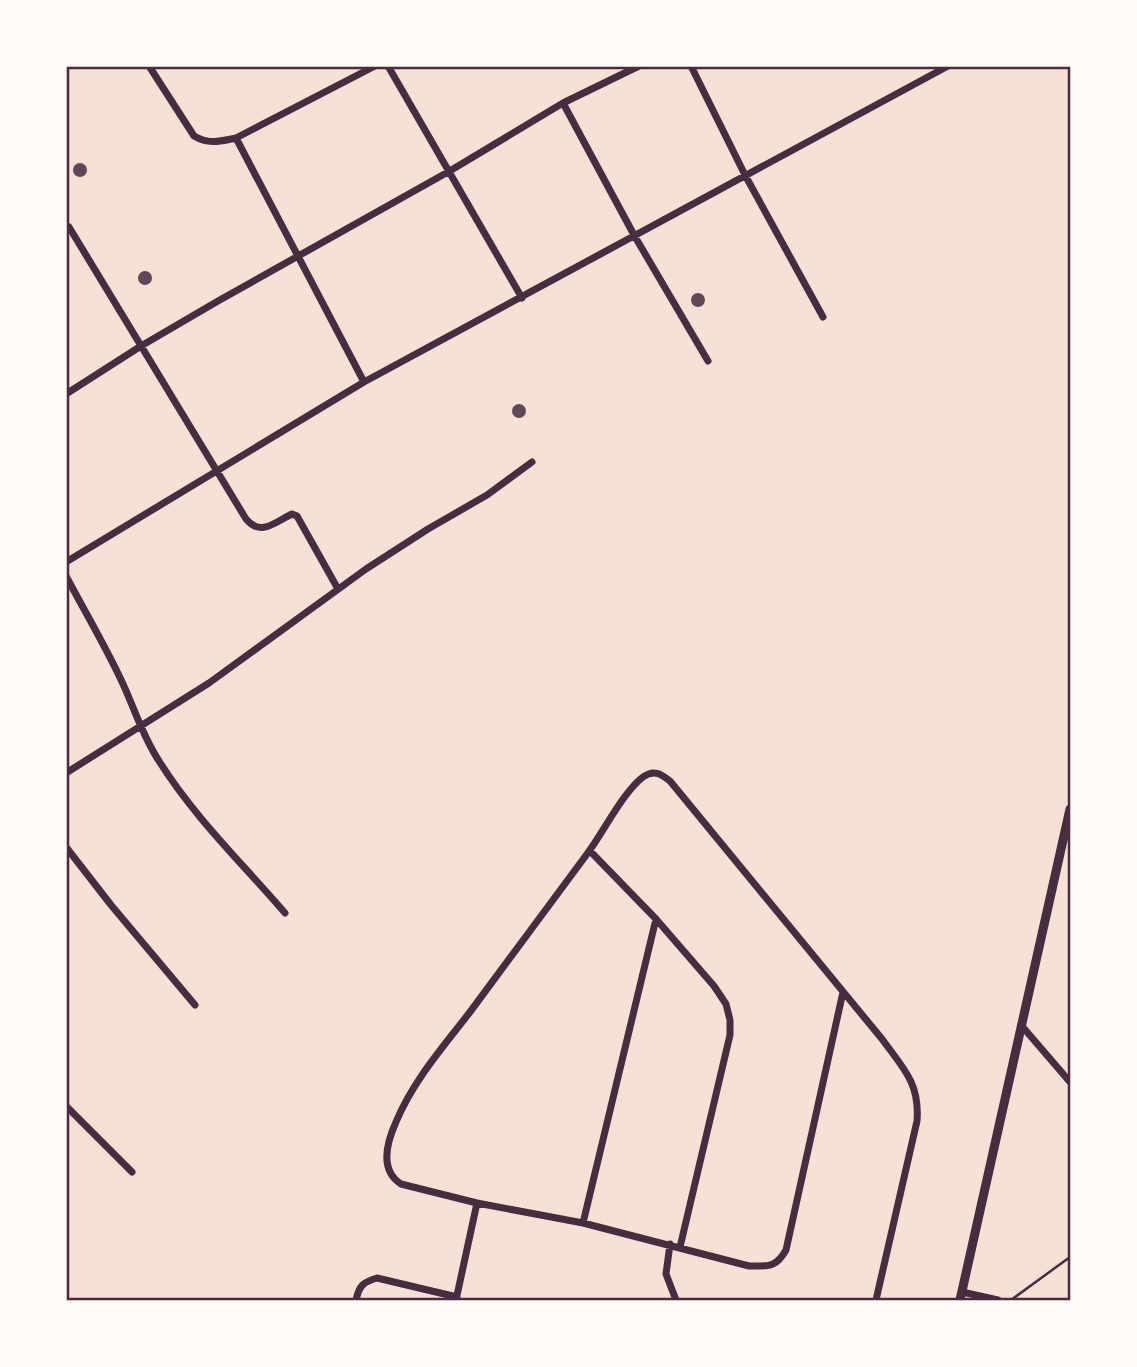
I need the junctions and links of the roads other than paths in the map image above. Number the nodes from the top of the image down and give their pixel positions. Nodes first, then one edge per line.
1 (149, 66) edge
2 (374, 66) edge
3 (388, 66) edge
4 (639, 66) edge
5 (691, 66) edge
6 (948, 66) edge
7 (563, 103) junction
8 (236, 138) junction
9 (448, 172) junction
10 (745, 175) junction
11 (69, 227) dead end
12 (634, 235) junction
13 (298, 256) junction
14 (522, 298) junction
15 (823, 317) dead end
16 (141, 346) junction
17 (708, 361) dead end
18 (364, 382) junction
19 (66, 394) edge
20 (532, 463) dead end
21 (216, 471) junction
22 (66, 562) edge
23 (66, 576) edge
24 (338, 589) junction
25 (140, 727) junction
26 (66, 773) edge
27 (1070, 809) edge
28 (66, 847) edge
29 (590, 851) junction
30 (285, 913) dead end
31 (656, 919) junction
32 (843, 992) junction
33 (195, 1005) dead end
34 (1021, 1025) junction
35 (1070, 1082) edge
36 (66, 1106) edge
37 (132, 1172) dead end
38 (477, 1203) junction
39 (583, 1223) junction
40 (670, 1244) junction
41 (680, 1247) junction
42 (961, 1296) edge
43 (456, 1299) edge
44 (356, 1300) edge
45 (676, 1300) edge
46 (876, 1300) edge
47 (998, 1300) edge

1 - 8 street
2 - 8 street
3 - 9 street
4 - 7 street
5 - 10 street
6 - 10 street
7 - 9 street
7 - 12 street
8 - 13 street
9 - 13 street
9 - 14 street
10 - 12 street
10 - 15 street
11 - 16 street
12 - 14 street
12 - 17 street
13 - 16 street
13 - 18 street
14 - 18 street
16 - 19 street
16 - 21 street
18 - 21 street
20 - 24 street
21 - 22 street
21 - 24 street
23 - 25 street
24 - 25 street
25 - 26 street
25 - 30 street
27 - 34 street
28 - 33 street
29 - 31 street
29 - 32 street
29 - 38 street
31 - 39 street
31 - 41 street
32 - 41 street
32 - 46 street
34 - 35 street
34 - 42 street
36 - 37 street
38 - 39 street
38 - 43 street
39 - 40 street
40 - 41 street
40 - 45 street
42 - 47 street
43 - 44 street

